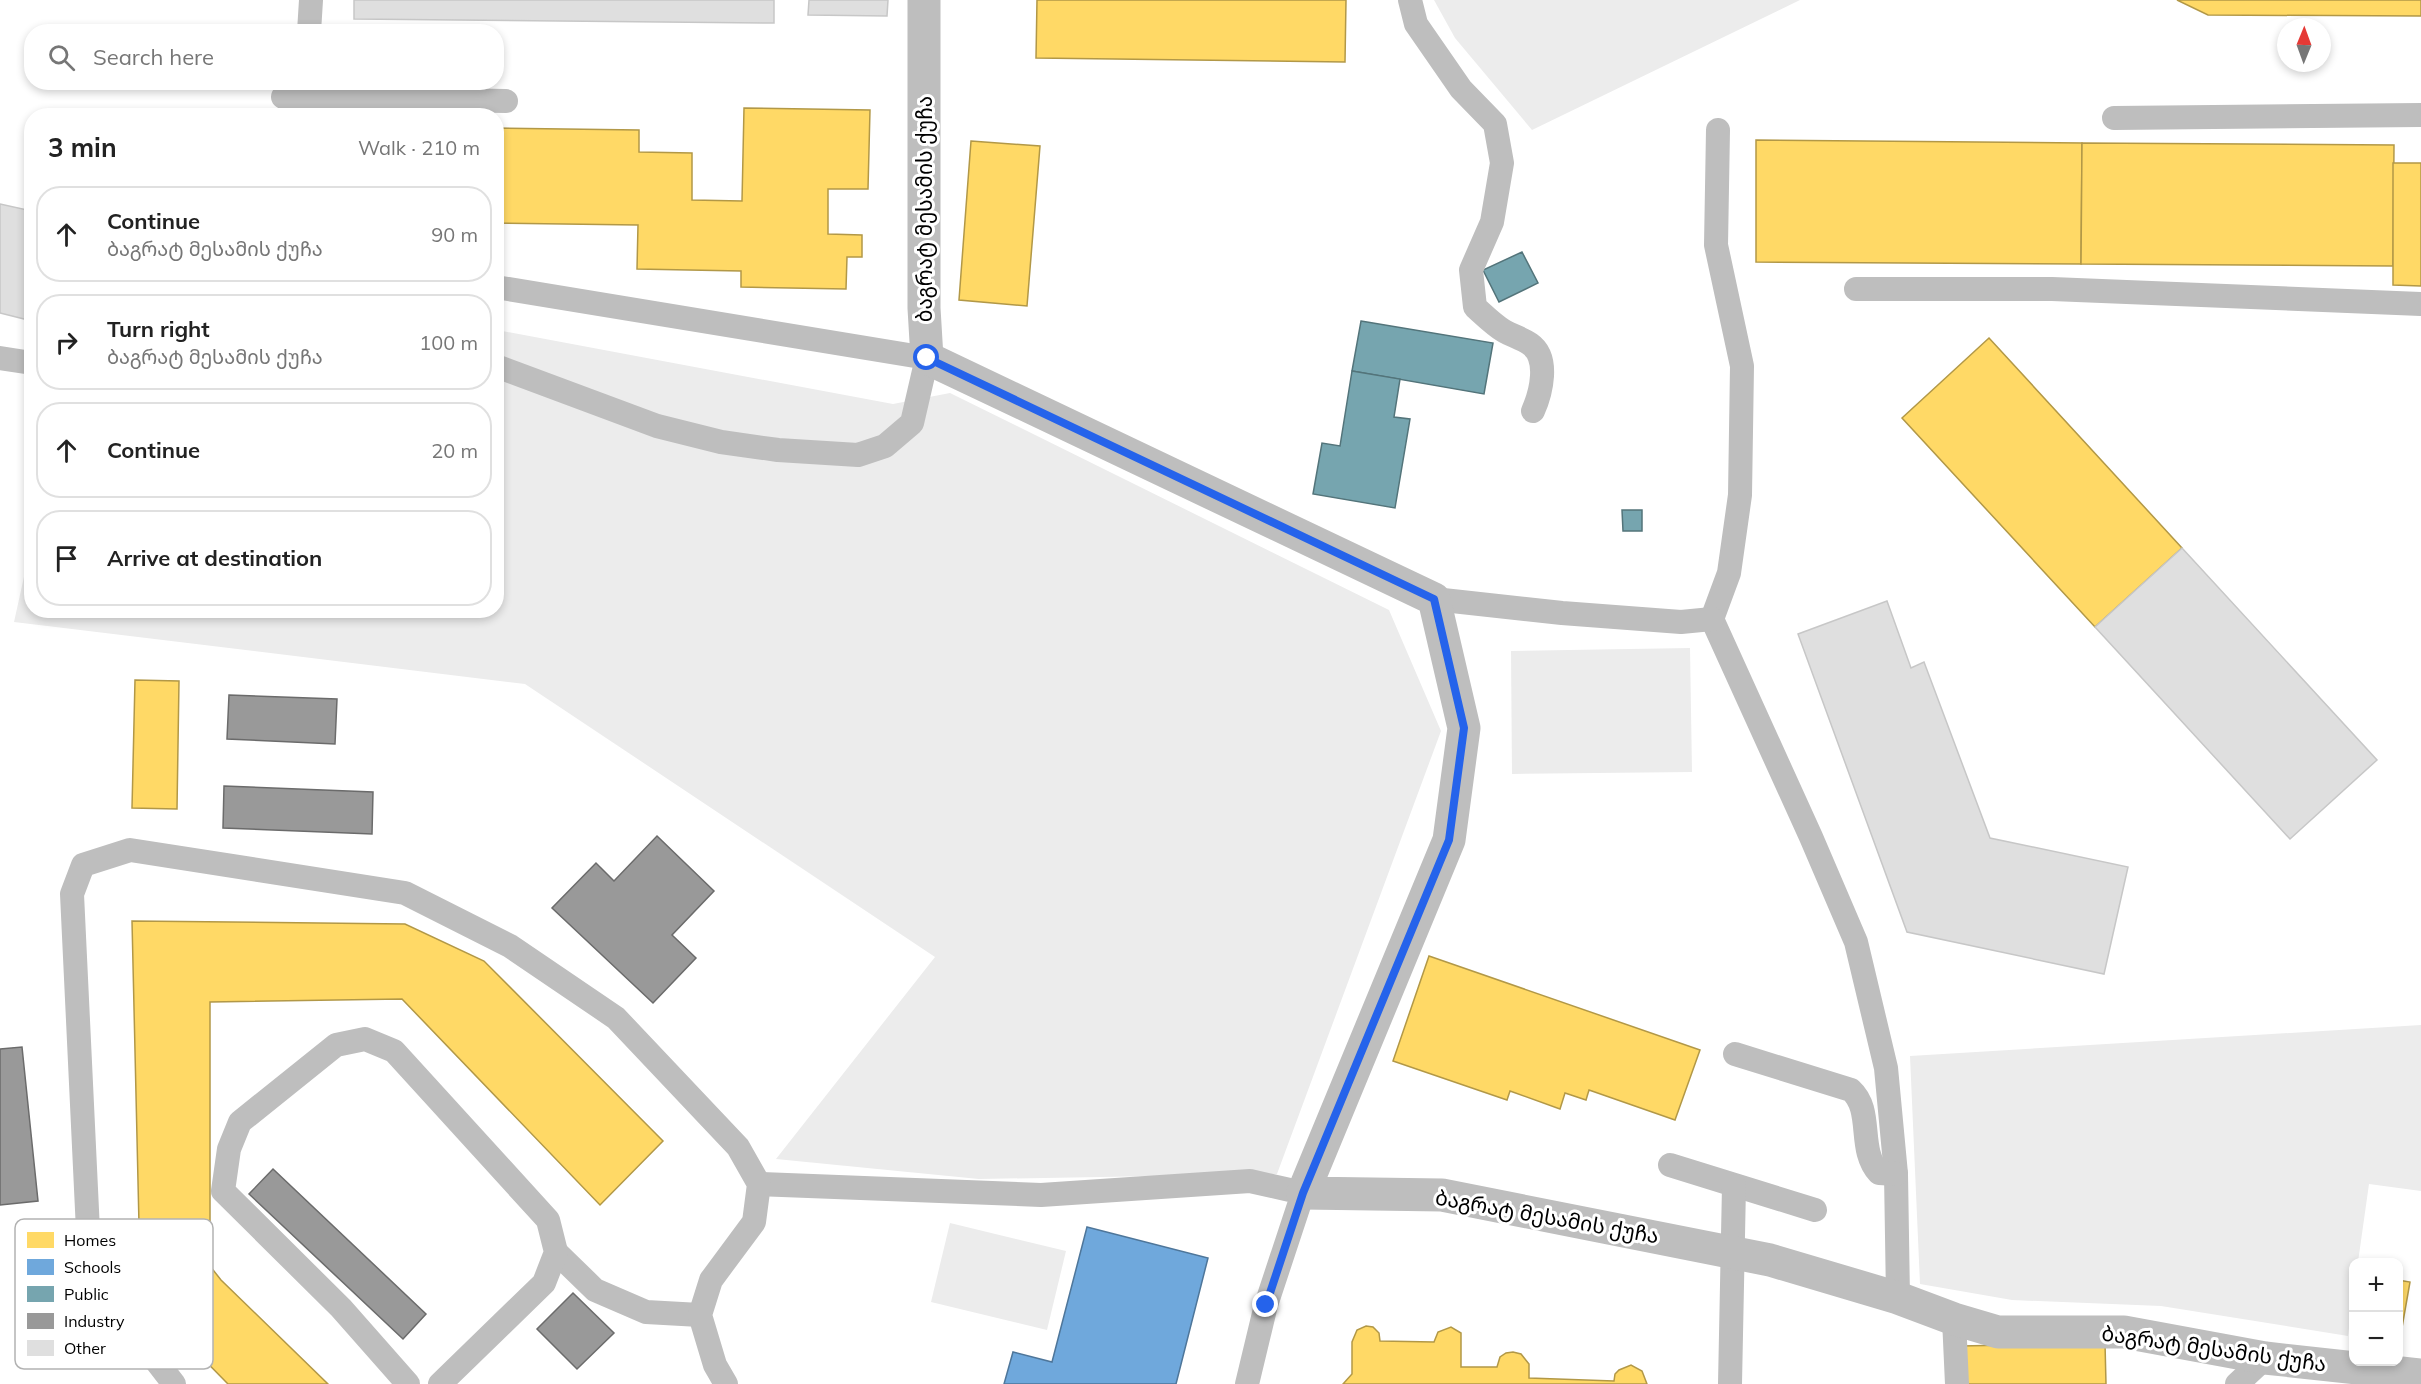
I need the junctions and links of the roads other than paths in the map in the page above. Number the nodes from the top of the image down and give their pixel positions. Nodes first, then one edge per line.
1 (311, 0) edge
2 (924, 0) edge
3 (1410, 0) edge
4 (310, 24) edge
5 (285, 98) edge
6 (506, 100) dead end
7 (2421, 115) edge
8 (2114, 118) dead end
9 (1718, 130) dead end
10 (504, 288) edge
11 (1856, 289) dead end
12 (2421, 304) edge
13 (0, 358) edge
14 (927, 358) junction
15 (24, 362) edge
16 (504, 369) edge
17 (1533, 411) dead end
18 (1434, 599) junction
19 (1712, 619) junction
20 (1735, 1054) dead end
21 (1670, 1165) dead end
22 (1896, 1174) junction
23 (759, 1184) junction
24 (1734, 1186) junction
25 (1303, 1193) junction
26 (1815, 1210) dead end
27 (87, 1219) edge
28 (556, 1252) junction
29 (1731, 1252) junction
30 (1898, 1298) junction
31 (700, 1315) junction
32 (1954, 1319) junction
33 (2265, 1358) junction
34 (162, 1369) edge
35 (2421, 1375) edge
36 (174, 1384) edge
37 (408, 1384) edge
38 (440, 1384) edge
39 (726, 1384) edge
40 (1247, 1384) edge
41 (1730, 1384) edge
42 (1957, 1384) edge
43 (2237, 1384) edge

1 - 4 lane
2 - 14 street, ბაგრატ მესამის ქუჩა
3 - 17 lane
5 - 6 lane
7 - 8 lane
9 - 19 lane
10 - 14 lane
11 - 12 lane
13 - 15 lane
14 - 16 lane
14 - 18 street
18 - 19 lane
18 - 25 street
19 - 22 lane
20 - 22 lane
21 - 24 lane
22 - 30 lane
23 - 25 lane
23 - 27 lane
23 - 31 lane
24 - 26 lane
24 - 29 lane
25 - 29 street, ბაგრატ მესამის ქუჩა
25 - 40 lane
28 - 31 lane
28 - 37 lane
28 - 38 lane
29 - 30 street, ბაგრატ მესამის ქუჩა
29 - 41 lane
30 - 32 street, ბაგრატ მესამის ქუჩა
31 - 39 lane
32 - 33 street, ბაგრატ მესამის ქუჩა
32 - 42 lane
33 - 35 street, ბაგრატ მესამის ქუჩა
33 - 43 lane
34 - 36 lane

